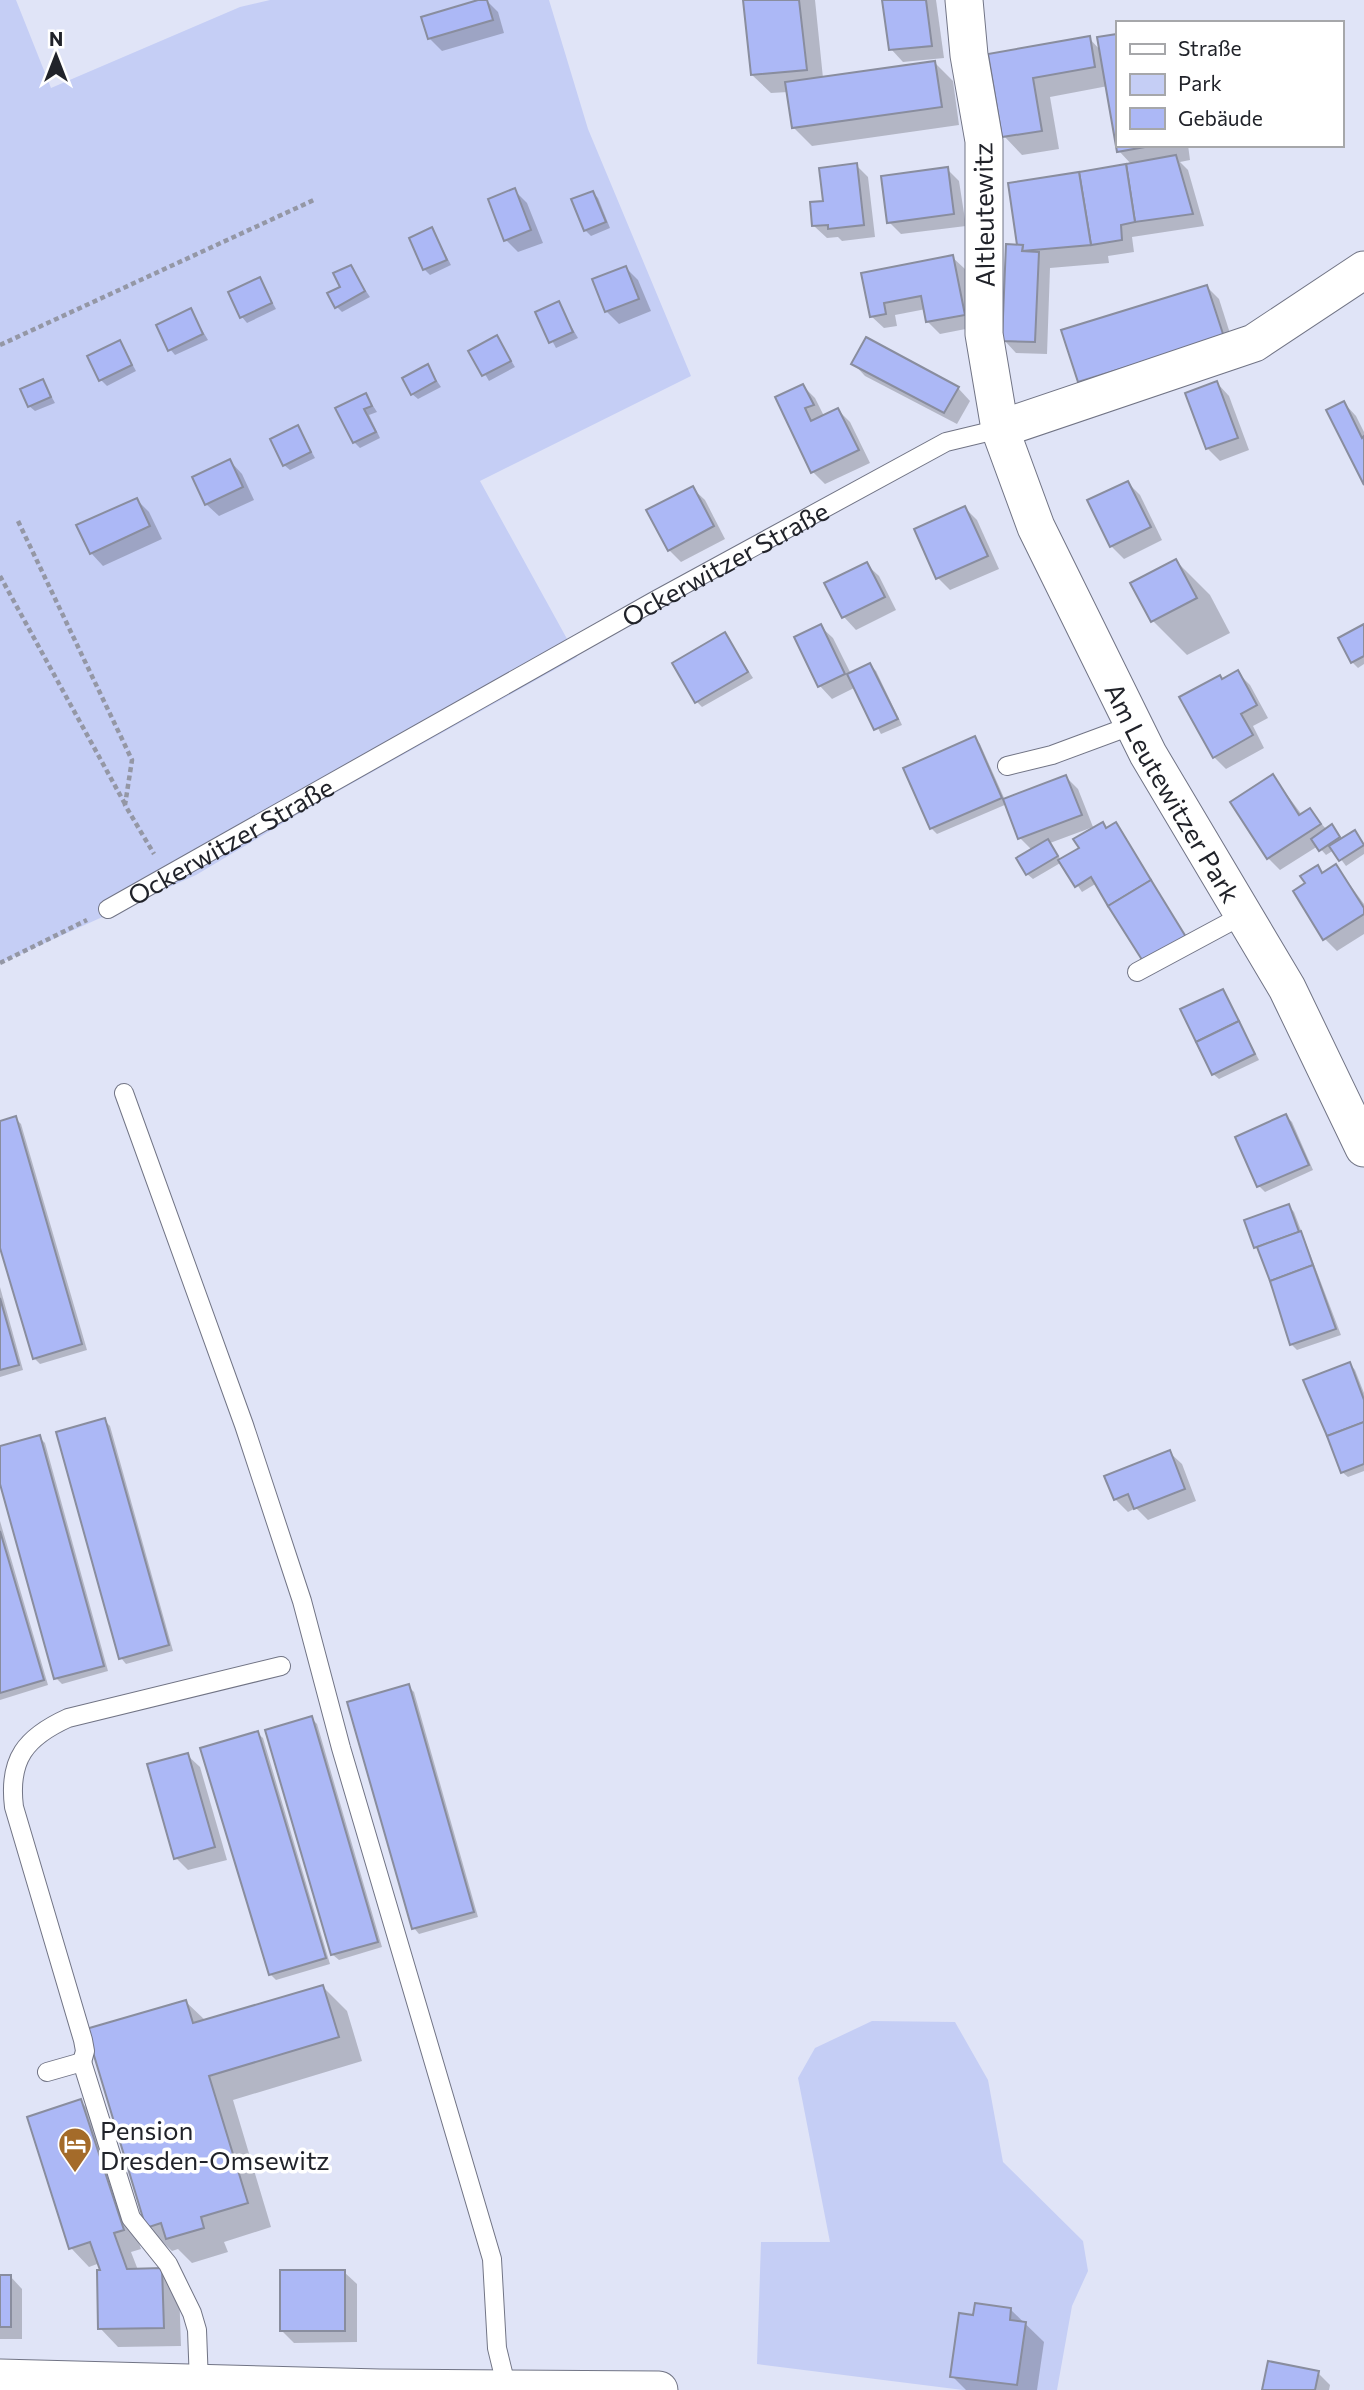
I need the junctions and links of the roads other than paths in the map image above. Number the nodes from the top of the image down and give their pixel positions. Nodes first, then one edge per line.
1 (964, 0) edge
2 (1364, 270) edge
3 (1000, 429) junction
4 (1133, 725) junction
5 (1007, 765) dead end
6 (108, 909) road end
7 (1243, 915) junction
8 (1137, 972) dead end
9 (124, 1093) dead end
10 (1364, 1148) edge
11 (281, 1665) dead end
12 (82, 2062) junction
13 (47, 2072) dead end
14 (18, 2382) edge
15 (199, 2383) junction
16 (507, 2389) edge
17 (659, 2390) edge

1 - 3 street, Altleutewitz
2 - 3 street, Ockerwitzer Straße
3 - 4 street, Am Leutewitzer Park
3 - 6 lane, Ockerwitzer Straße
4 - 5 lane
4 - 7 street, Am Leutewitzer Park
7 - 8 lane
7 - 10 street, Am Leutewitzer Park
9 - 16 lane
11 - 12 lane
12 - 13 lane
12 - 15 lane
14 - 15 street
15 - 16 street
16 - 17 street

